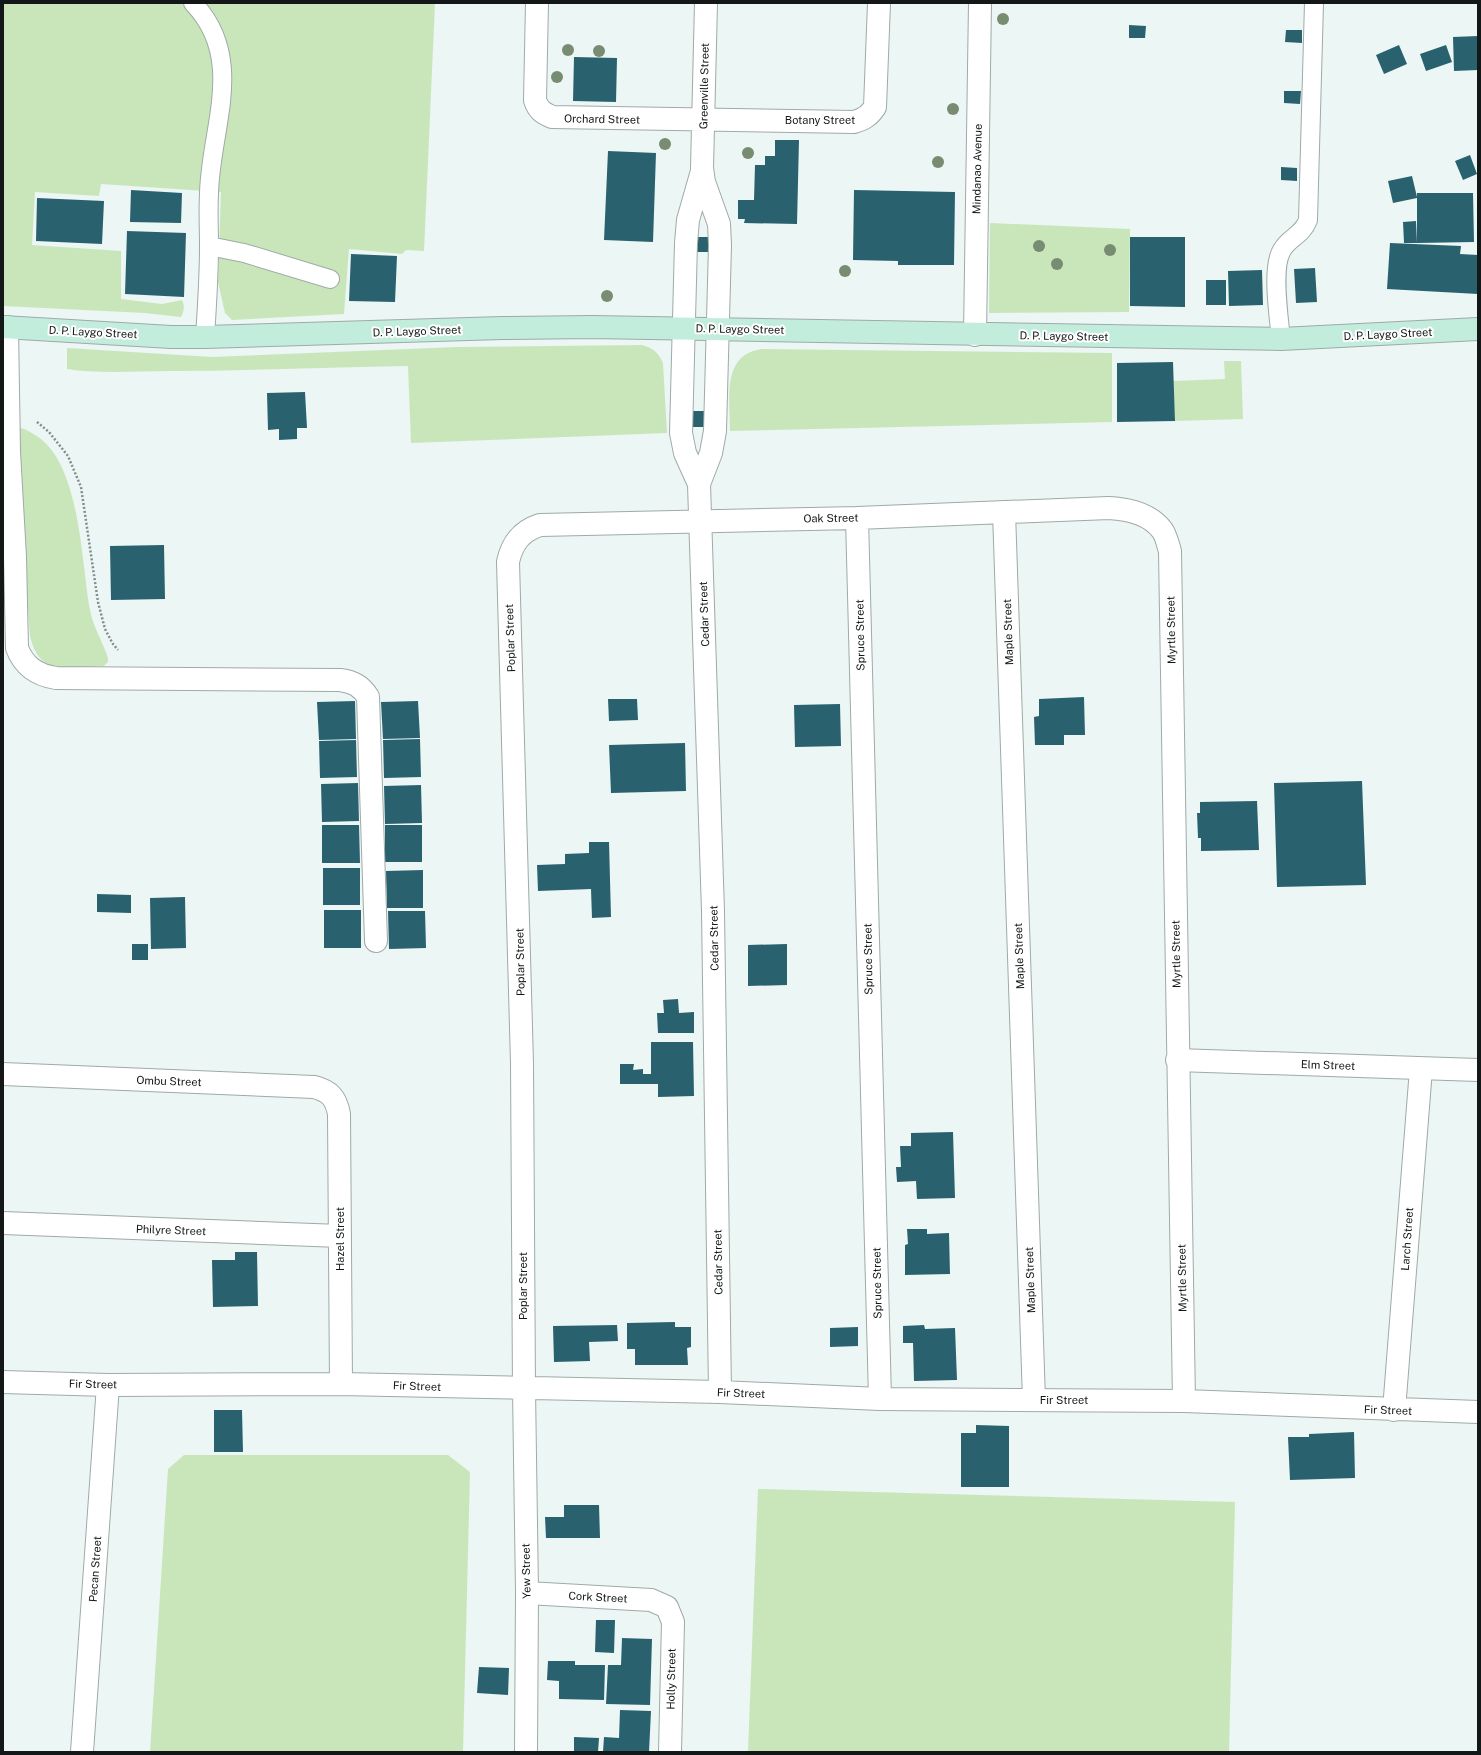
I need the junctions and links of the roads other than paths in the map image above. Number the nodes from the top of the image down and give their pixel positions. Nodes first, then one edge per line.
1 (193, 3) edge
2 (537, 3) edge
3 (706, 3) edge
4 (879, 3) edge
5 (980, 3) edge
6 (1314, 3) edge
7 (703, 119) junction
8 (702, 168) junction
9 (209, 246) junction
10 (330, 278) dead end
11 (5, 327) edge
12 (683, 328) junction
13 (718, 329) junction
14 (1478, 329) edge
15 (975, 335) junction
16 (205, 337) junction
17 (1281, 339) junction
18 (699, 484) junction
19 (1004, 512) junction
20 (1146, 517) joint
21 (857, 518) junction
22 (700, 520) junction
23 (519, 537) joint
24 (376, 940) dead end
25 (1177, 1060) junction
26 (1421, 1069) junction
27 (1478, 1070) edge
28 (3, 1074) edge
29 (333, 1096) joint
30 (3, 1223) edge
31 (340, 1236) junction
32 (3, 1382) edge
33 (341, 1384) junction
34 (108, 1385) junction
35 (524, 1389) junction
36 (720, 1392) junction
37 (880, 1399) junction
38 (1034, 1400) junction
39 (1184, 1401) junction
40 (1394, 1410) junction
41 (1478, 1412) edge
42 (527, 1593) junction
43 (667, 1607) joint
44 (82, 1752) edge
45 (526, 1752) edge
46 (670, 1752) edge

1 - 9 lane
2 - 7 street, Orchard Street
3 - 7 street, Greenville Street
4 - 7 street, Botany Street
5 - 15 street, Mindanao Avenue
6 - 17 lane
7 - 8 street, Greenville Street
8 - 12 street
8 - 13 street
9 - 10 lane
9 - 16 lane
11 - 16 main road, D. P. Laygo Street
11 - 24 street
12 - 13 main road, D. P. Laygo Street
12 - 16 main road, D. P. Laygo Street
12 - 18 street
13 - 15 main road, D. P. Laygo Street
13 - 18 street
14 - 17 main road, D. P. Laygo Street
15 - 17 main road, D. P. Laygo Street
18 - 22 street, Cedar Street
19 - 20 street, Oak Street
19 - 21 street, Oak Street
19 - 38 street, Maple Street
20 - 25 street, Myrtle Street
21 - 22 street, Oak Street
21 - 37 street, Spruce Street
22 - 23 street, Oak Street
22 - 36 street, Cedar Street
23 - 35 street, Poplar Street
25 - 26 street, Elm Street
25 - 39 street, Myrtle Street
26 - 27 street, Elm Street
26 - 40 street, Larch Street
28 - 29 street, Ombu Street
29 - 31 street, Hazel Street
30 - 31 street, Philyre Street
31 - 33 street, Hazel Street
32 - 34 street, Fir Street
33 - 34 street, Fir Street
33 - 35 street, Fir Street
34 - 44 street, Pecan Street
35 - 36 street, Fir Street
35 - 42 street, Yew Street
36 - 37 street, Fir Street
37 - 38 street, Fir Street
38 - 39 street, Fir Street
39 - 40 street, Fir Street
40 - 41 street, Fir Street
42 - 43 street, Cork Street
42 - 45 street, Yew Street
43 - 46 street, Holly Street

